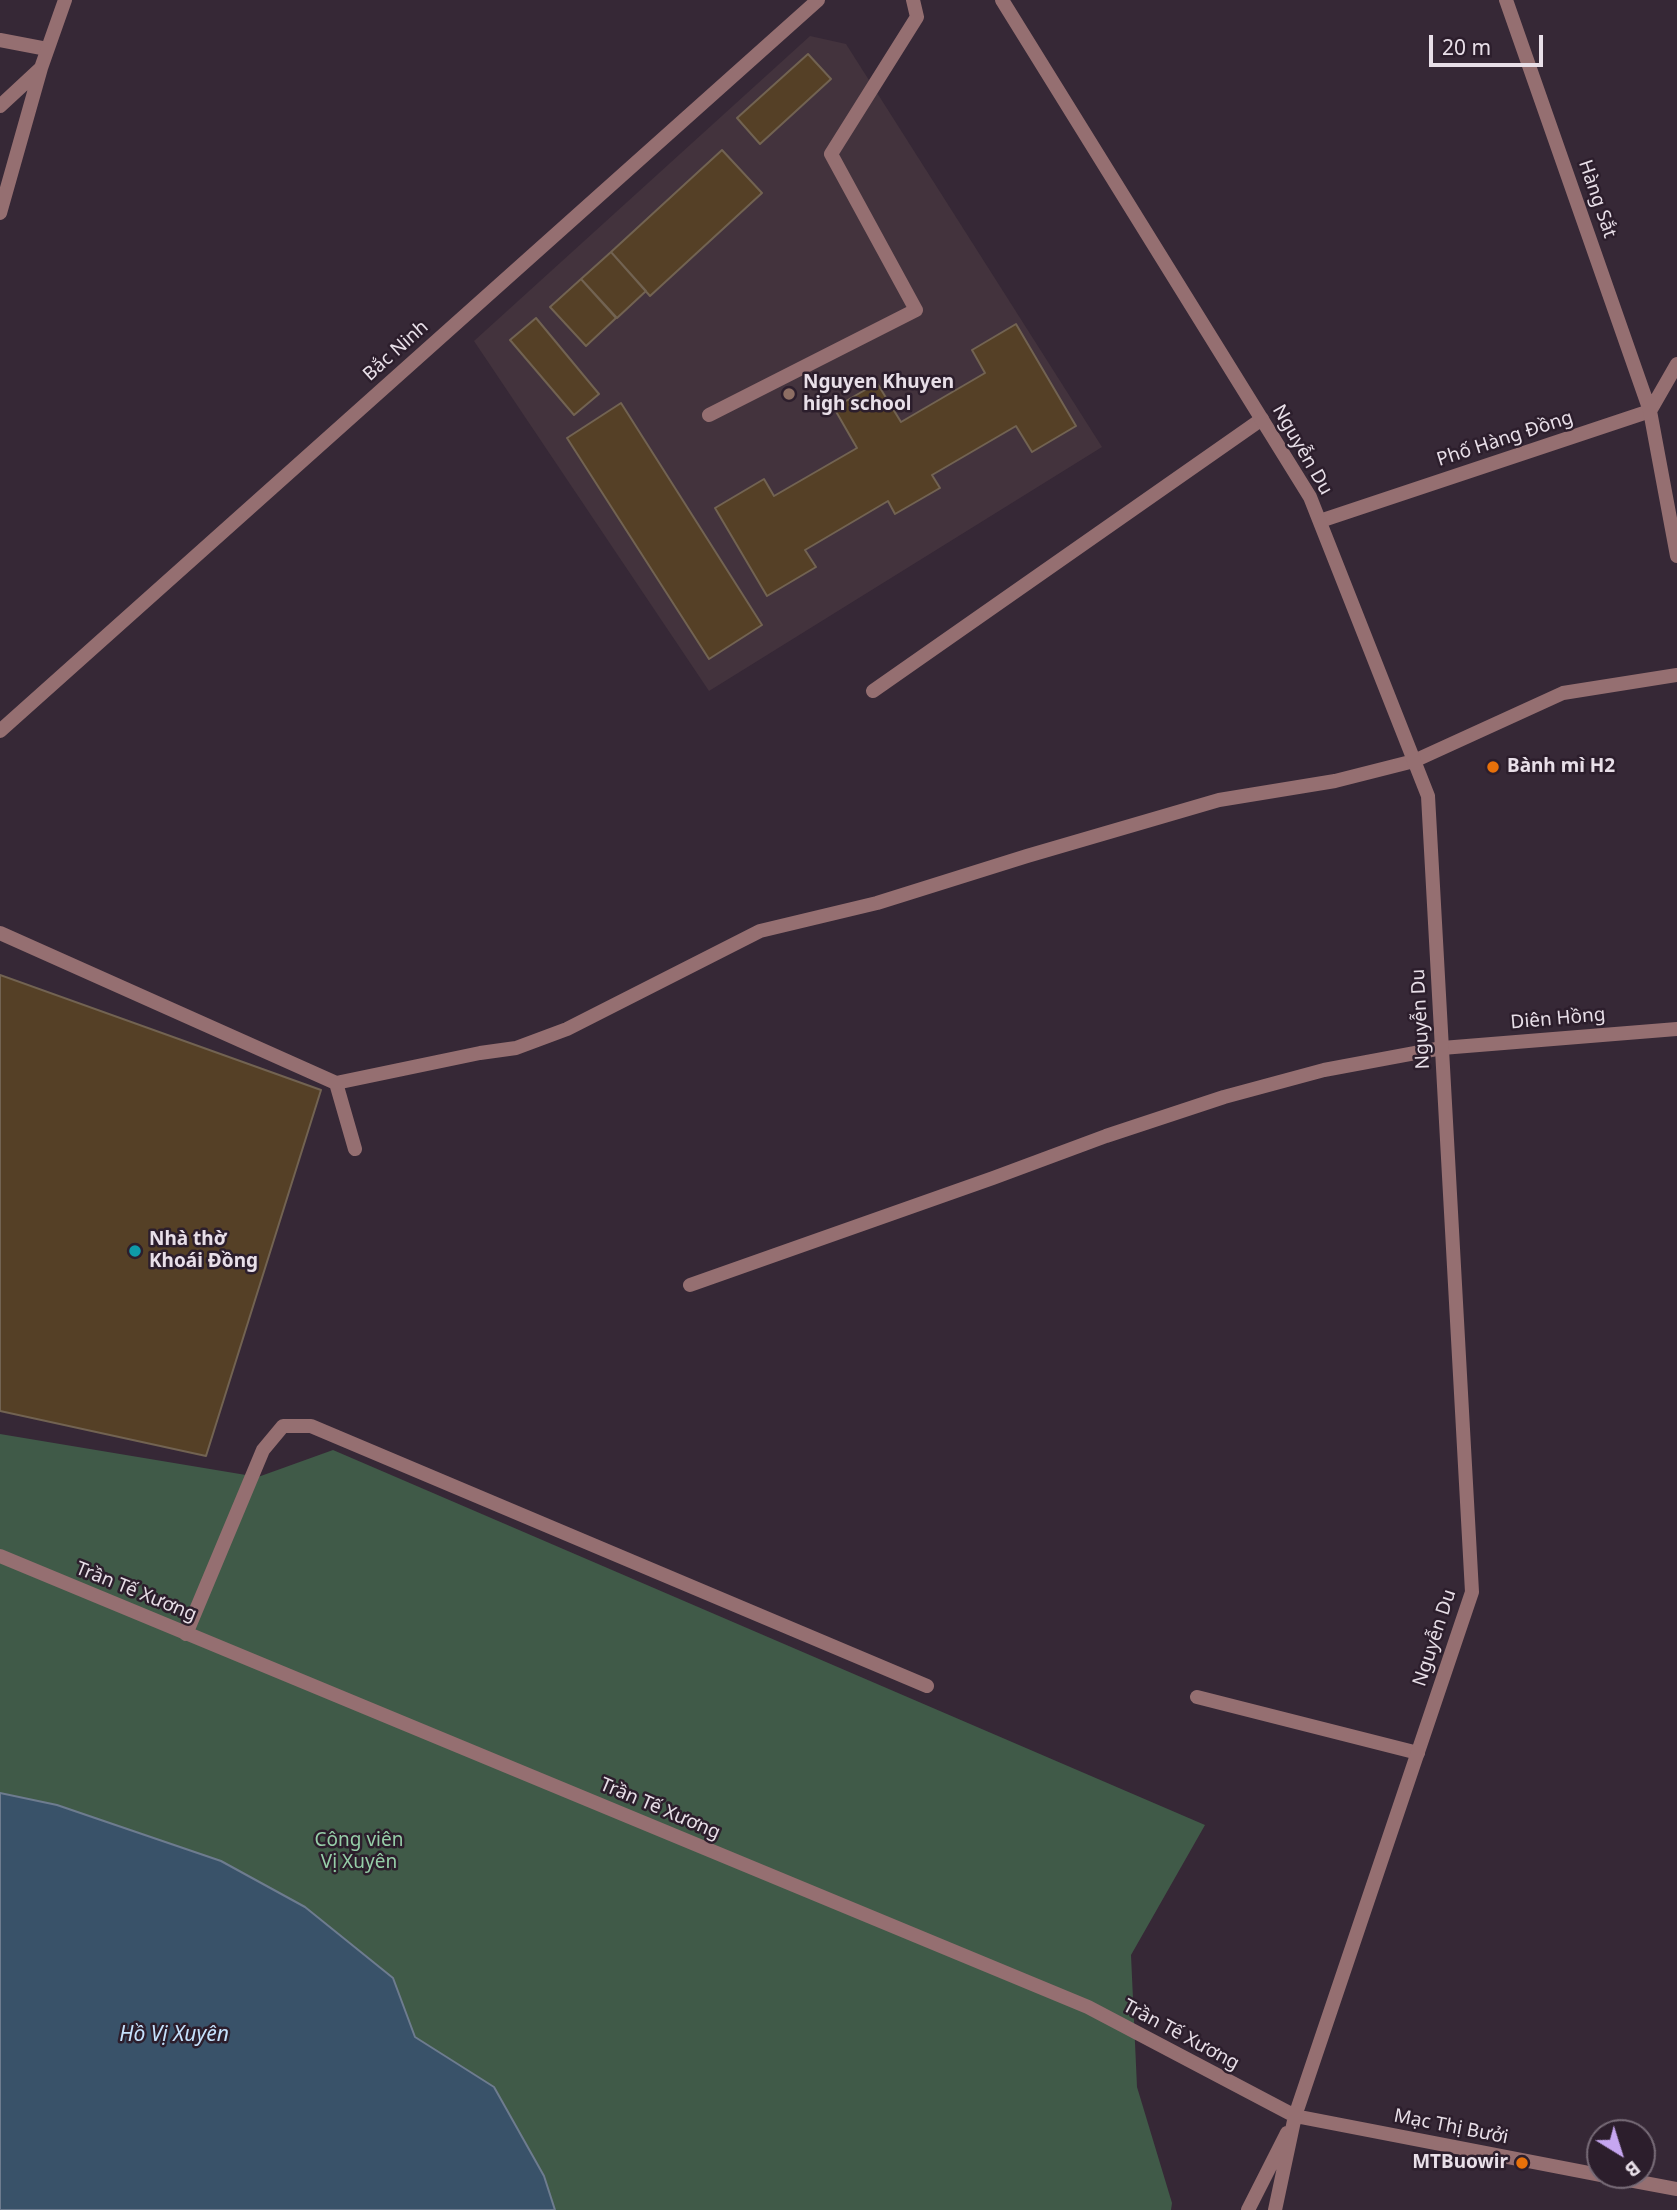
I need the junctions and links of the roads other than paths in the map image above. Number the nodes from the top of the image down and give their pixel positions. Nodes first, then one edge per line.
1 (65, 0) edge
2 (818, 0) edge
3 (914, 0) edge
4 (1002, 0) edge
5 (1507, 0) edge
6 (0, 40) edge
7 (47, 49) junction
8 (41, 68) junction
9 (0, 106) edge
10 (0, 213) edge
11 (1677, 364) edge
12 (1650, 411) junction
13 (709, 415) dead end
14 (1262, 419) junction
15 (1320, 521) junction
16 (1677, 556) edge
17 (1677, 675) edge
18 (873, 691) dead end
19 (0, 731) edge
20 (1414, 761) junction
21 (0, 933) edge
22 (1677, 1029) edge
23 (1442, 1048) junction
24 (336, 1083) junction
25 (355, 1149) dead end
26 (690, 1285) dead end
27 (0, 1556) edge
28 (187, 1634) junction
29 (927, 1686) dead end
30 (1197, 1697) dead end
31 (1418, 1753) junction
32 (1295, 2116) junction
33 (1586, 2172) edge
34 (1656, 2185) edge
35 (1677, 2189) edge
36 (1248, 2210) edge
37 (1275, 2210) edge

1 - 7 street
2 - 19 street, Bắc Ninh
3 - 13 street
4 - 14 street, Nguyễn Du
5 - 12 street, Hàng Sắt
6 - 7 street
7 - 8 street
8 - 9 street
8 - 10 street
11 - 12 street
12 - 15 street, Phố Hàng Đồng
12 - 16 street, Hàng Sắt
14 - 15 street, Nguyễn Du
14 - 18 street
15 - 20 street, Nguyễn Du
17 - 20 street
20 - 23 street, Nguyễn Du
20 - 24 street
21 - 24 street
22 - 23 street, Diên Hồng
23 - 26 street, Diên Hồng
23 - 31 street, Nguyễn Du
24 - 25 street
27 - 28 street, Trần Tế Xương
28 - 29 street
28 - 32 street, Trần Tế Xương
30 - 31 street
31 - 32 street, Nguyễn Du
32 - 33 street, Mạc Thị Bưởi
32 - 36 street, Nguyễn Du
32 - 37 street, Nguyễn Du
34 - 35 street, Mạc Thị Bưởi

